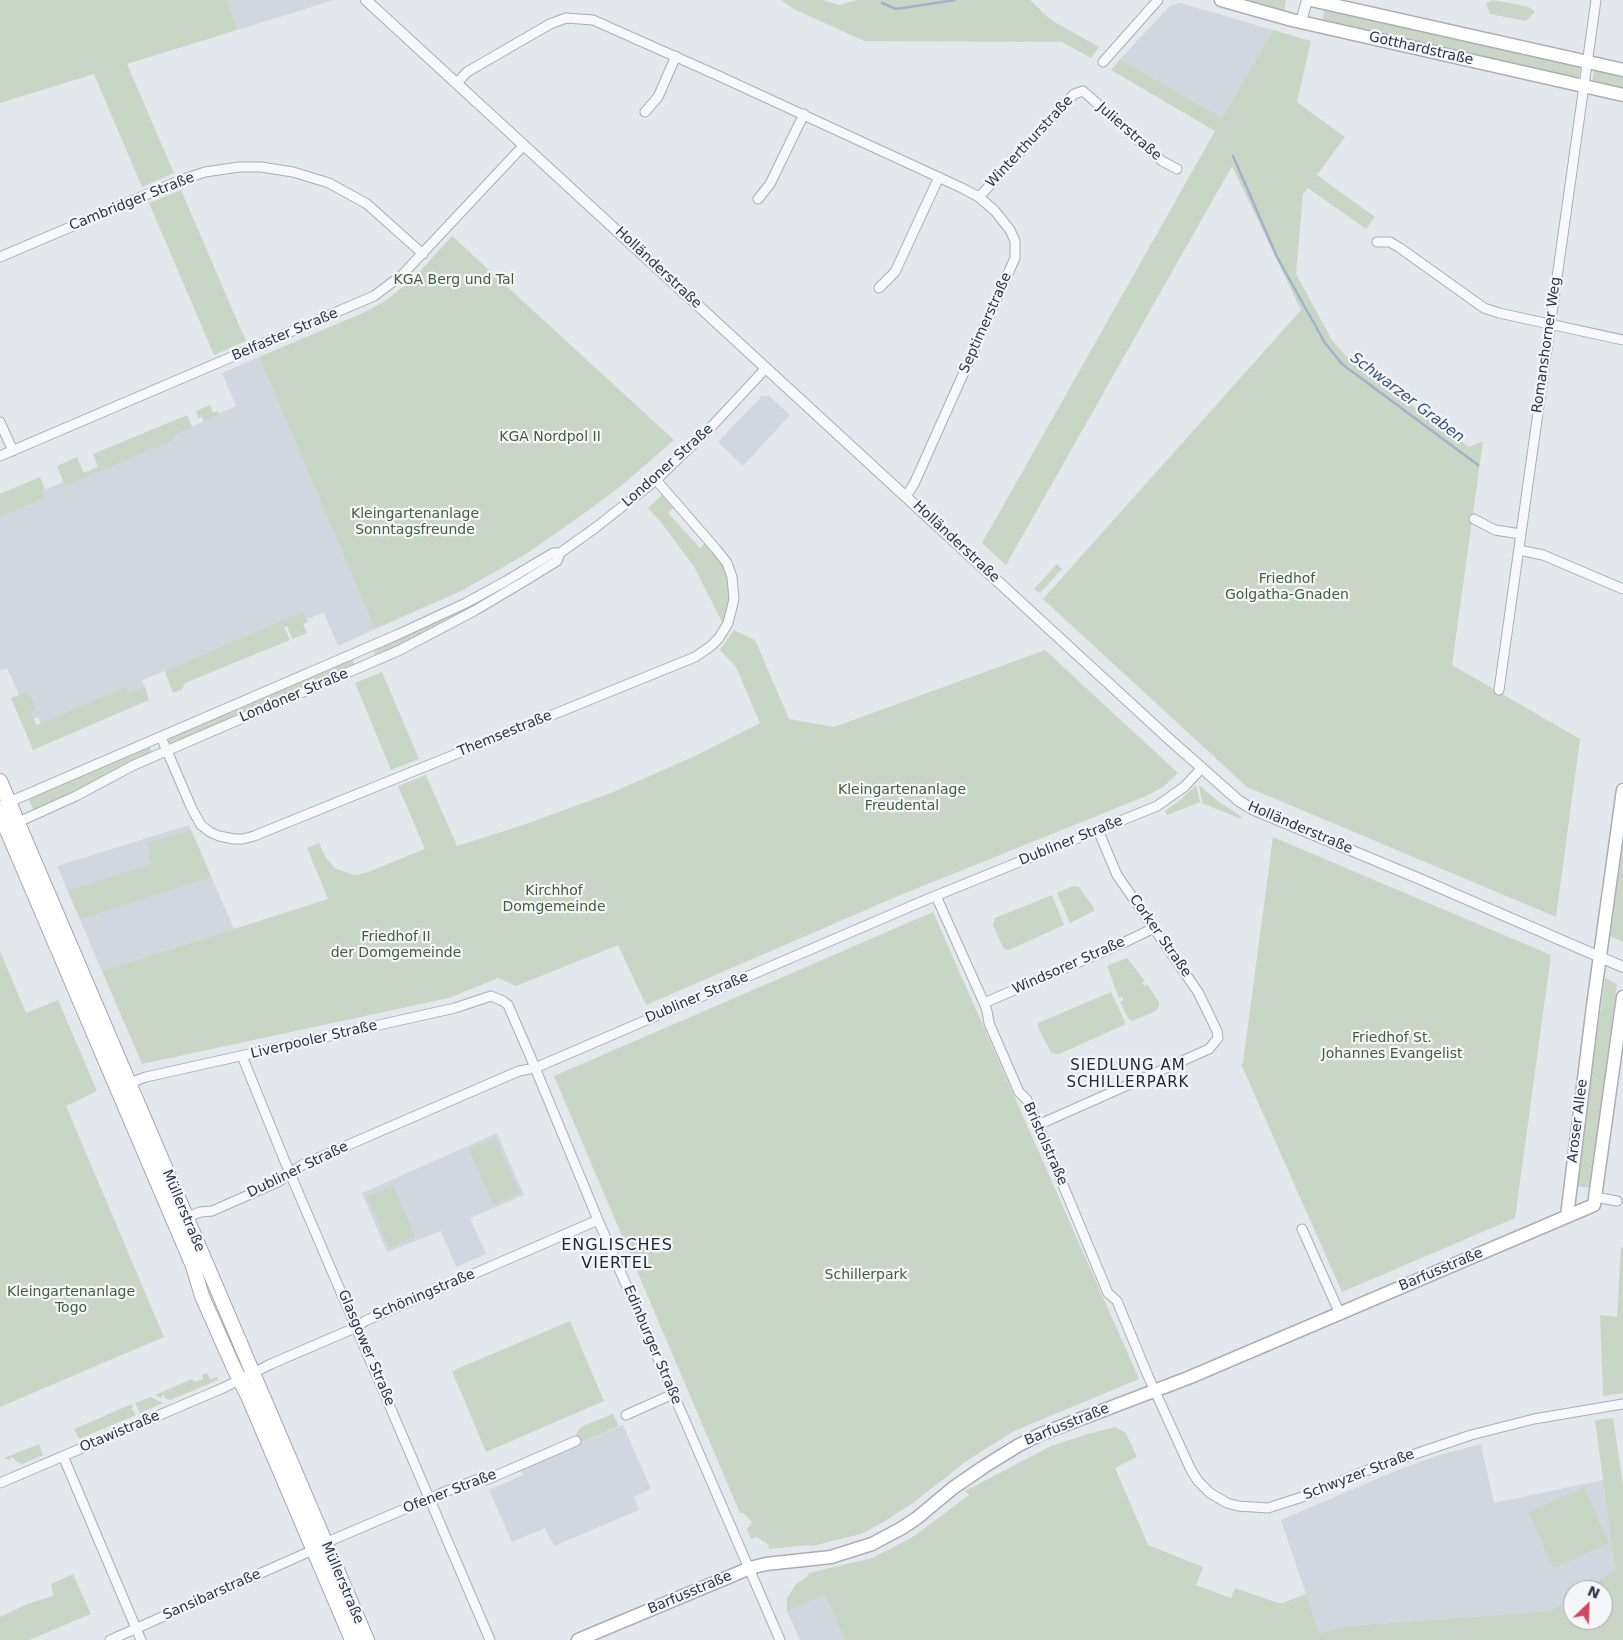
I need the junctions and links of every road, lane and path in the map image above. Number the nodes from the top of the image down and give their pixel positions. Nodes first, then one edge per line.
1 (366, 0) edge
2 (1158, 0) edge
3 (1221, 0) edge
4 (1309, 0) edge
5 (1596, 0) edge
6 (1301, 22) junction
7 (676, 56) junction
8 (1102, 62) dead end
9 (1587, 63) junction
10 (1623, 70) edge
11 (457, 82) junction
12 (1584, 86) junction
13 (1083, 91) joint
14 (1623, 95) edge
15 (645, 112) dead end
16 (804, 114) junction
17 (524, 145) junction
18 (1177, 168) dead end
19 (939, 177) junction
20 (979, 197) junction
21 (758, 199) dead end
22 (1377, 242) dead end
23 (423, 254) junction
24 (0, 257) edge
25 (879, 288) dead end
26 (1550, 324) junction
27 (1623, 340) edge
28 (766, 368) junction
29 (0, 422) edge
30 (13, 451) junction
31 (0, 456) edge
32 (656, 480) junction
33 (906, 496) junction
34 (1474, 519) dead end
35 (1521, 534) junction
36 (1519, 550) junction
37 (560, 553) junction
38 (1623, 589) edge
39 (1499, 690) dead end
40 (161, 737) junction
41 (167, 751) junction
42 (1202, 768) junction
43 (0, 781) edge
44 (1623, 790) edge
45 (4, 804) edge
46 (6, 823) edge
47 (1098, 830) junction
48 (936, 896) junction
49 (1154, 928) junction
50 (1600, 957) junction
51 (1623, 967) edge
52 (1623, 997) edge
53 (499, 998) joint
54 (984, 1003) junction
55 (242, 1056) junction
56 (535, 1068) junction
57 (129, 1084) junction
58 (1038, 1125) junction
59 (290, 1173) junction
60 (1595, 1197) junction
61 (1617, 1201) dead end
62 (1567, 1216) junction
63 (186, 1218) junction
64 (598, 1220) junction
65 (1302, 1229) dead end
66 (1340, 1314) junction
67 (357, 1328) junction
68 (246, 1376) junction
69 (1155, 1391) junction
70 (674, 1394) junction
71 (1623, 1404) edge
72 (626, 1415) dead end
73 (576, 1441) dead end
74 (64, 1456) junction
75 (0, 1483) edge
76 (430, 1499) junction
77 (319, 1547) junction
78 (750, 1568) junction
79 (136, 1629) junction
80 (110, 1640) edge
81 (141, 1640) edge
82 (352, 1640) edge
83 (367, 1640) edge
84 (490, 1640) edge
85 (578, 1640) edge
86 (780, 1640) edge

1 - 11 street, Holländerstraße
2 - 8 street
3 - 6 main road, Gotthardstraße
4 - 6 street
4 - 9 main road, Gotthardstraße
5 - 9 street, Romanshorner Weg
6 - 12 main road, Gotthardstraße
7 - 11 street, Septimerstraße
7 - 15 street
7 - 16 street, Septimerstraße
9 - 10 main road, Gotthardstraße
9 - 12 street, Romanshorner Weg
11 - 17 street, Holländerstraße
12 - 14 main road, Gotthardstraße
12 - 26 street, Romanshorner Weg
13 - 18 street, Julierstraße
13 - 20 street, Winterthurstraße
16 - 19 street, Septimerstraße
16 - 21 street
17 - 23 street, Belfaster Straße
17 - 28 street, Holländerstraße
19 - 20 street, Septimerstraße
19 - 25 street
20 - 33 street, Septimerstraße
22 - 26 street
23 - 24 street, Cambridger Straße
23 - 30 street, Belfaster Straße
26 - 27 street
26 - 35 street, Romanshorner Weg
28 - 32 street, Londoner Straße
28 - 33 street, Holländerstraße
29 - 30 street
30 - 31 street, Belfaster Straße
32 - 37 street, Londoner Straße
32 - 41 street, Themsestraße
33 - 42 street, Holländerstraße
34 - 35 street
35 - 36 street, Romanshorner Weg
36 - 38 street
36 - 39 street, Romanshorner Weg
37 - 40 street, Londoner Straße
37 - 41 street, Londoner Straße
40 - 41 street, Themsestraße
40 - 45 street, Londoner Straße
41 - 46 street, Londoner Straße
42 - 47 street, Dubliner Straße
42 - 50 street, Holländerstraße
43 - 45 main road, Müllerstraße
44 - 50 main road, Aroser Allee
45 - 46 main road, Müllerstraße
46 - 57 main road, Müllerstraße
46 - 68 main road, Müllerstraße
47 - 48 street, Dubliner Straße
47 - 49 street, Corker Straße
48 - 54 street, Bristolstraße
48 - 56 street, Dubliner Straße
49 - 54 street, Windsorer Straße
49 - 58 street, Corker Straße
50 - 51 street, Holländerstraße
50 - 62 main road, Aroser Allee
52 - 60 main road, Aroser Allee
53 - 55 street, Liverpooler Straße
53 - 56 street, Edinburger Straße
54 - 58 street, Bristolstraße
55 - 57 street, Liverpooler Straße
55 - 59 street, Glasgower Straße
56 - 59 street, Dubliner Straße
56 - 64 street, Edinburger Straße
57 - 63 main road, Müllerstraße
58 - 69 street, Bristolstraße
59 - 63 street, Dubliner Straße
59 - 67 street, Glasgower Straße
60 - 61 street
60 - 62 main road
62 - 66 main road, Barfusstraße
63 - 68 main road, Müllerstraße
64 - 67 street, Schöningstraße
64 - 70 street, Edinburger Straße
65 - 66 street
66 - 69 main road, Barfusstraße
67 - 68 street, Schöningstraße
67 - 76 street, Glasgower Straße
68 - 74 street, Otawistraße
68 - 77 main road, Müllerstraße
69 - 71 street, Schwyzer Straße
69 - 78 main road, Barfusstraße
70 - 72 street
70 - 78 street, Edinburger Straße
73 - 76 street, Ofener Straße
74 - 75 street, Otawistraße
74 - 79 street
76 - 77 street, Ofener Straße
76 - 84 street, Glasgower Straße
77 - 79 street, Sansibarstraße
77 - 82 main road, Müllerstraße
77 - 83 main road, Müllerstraße
78 - 85 main road, Barfusstraße
78 - 86 street, Edinburger Straße
79 - 80 street, Sansibarstraße
79 - 81 street

